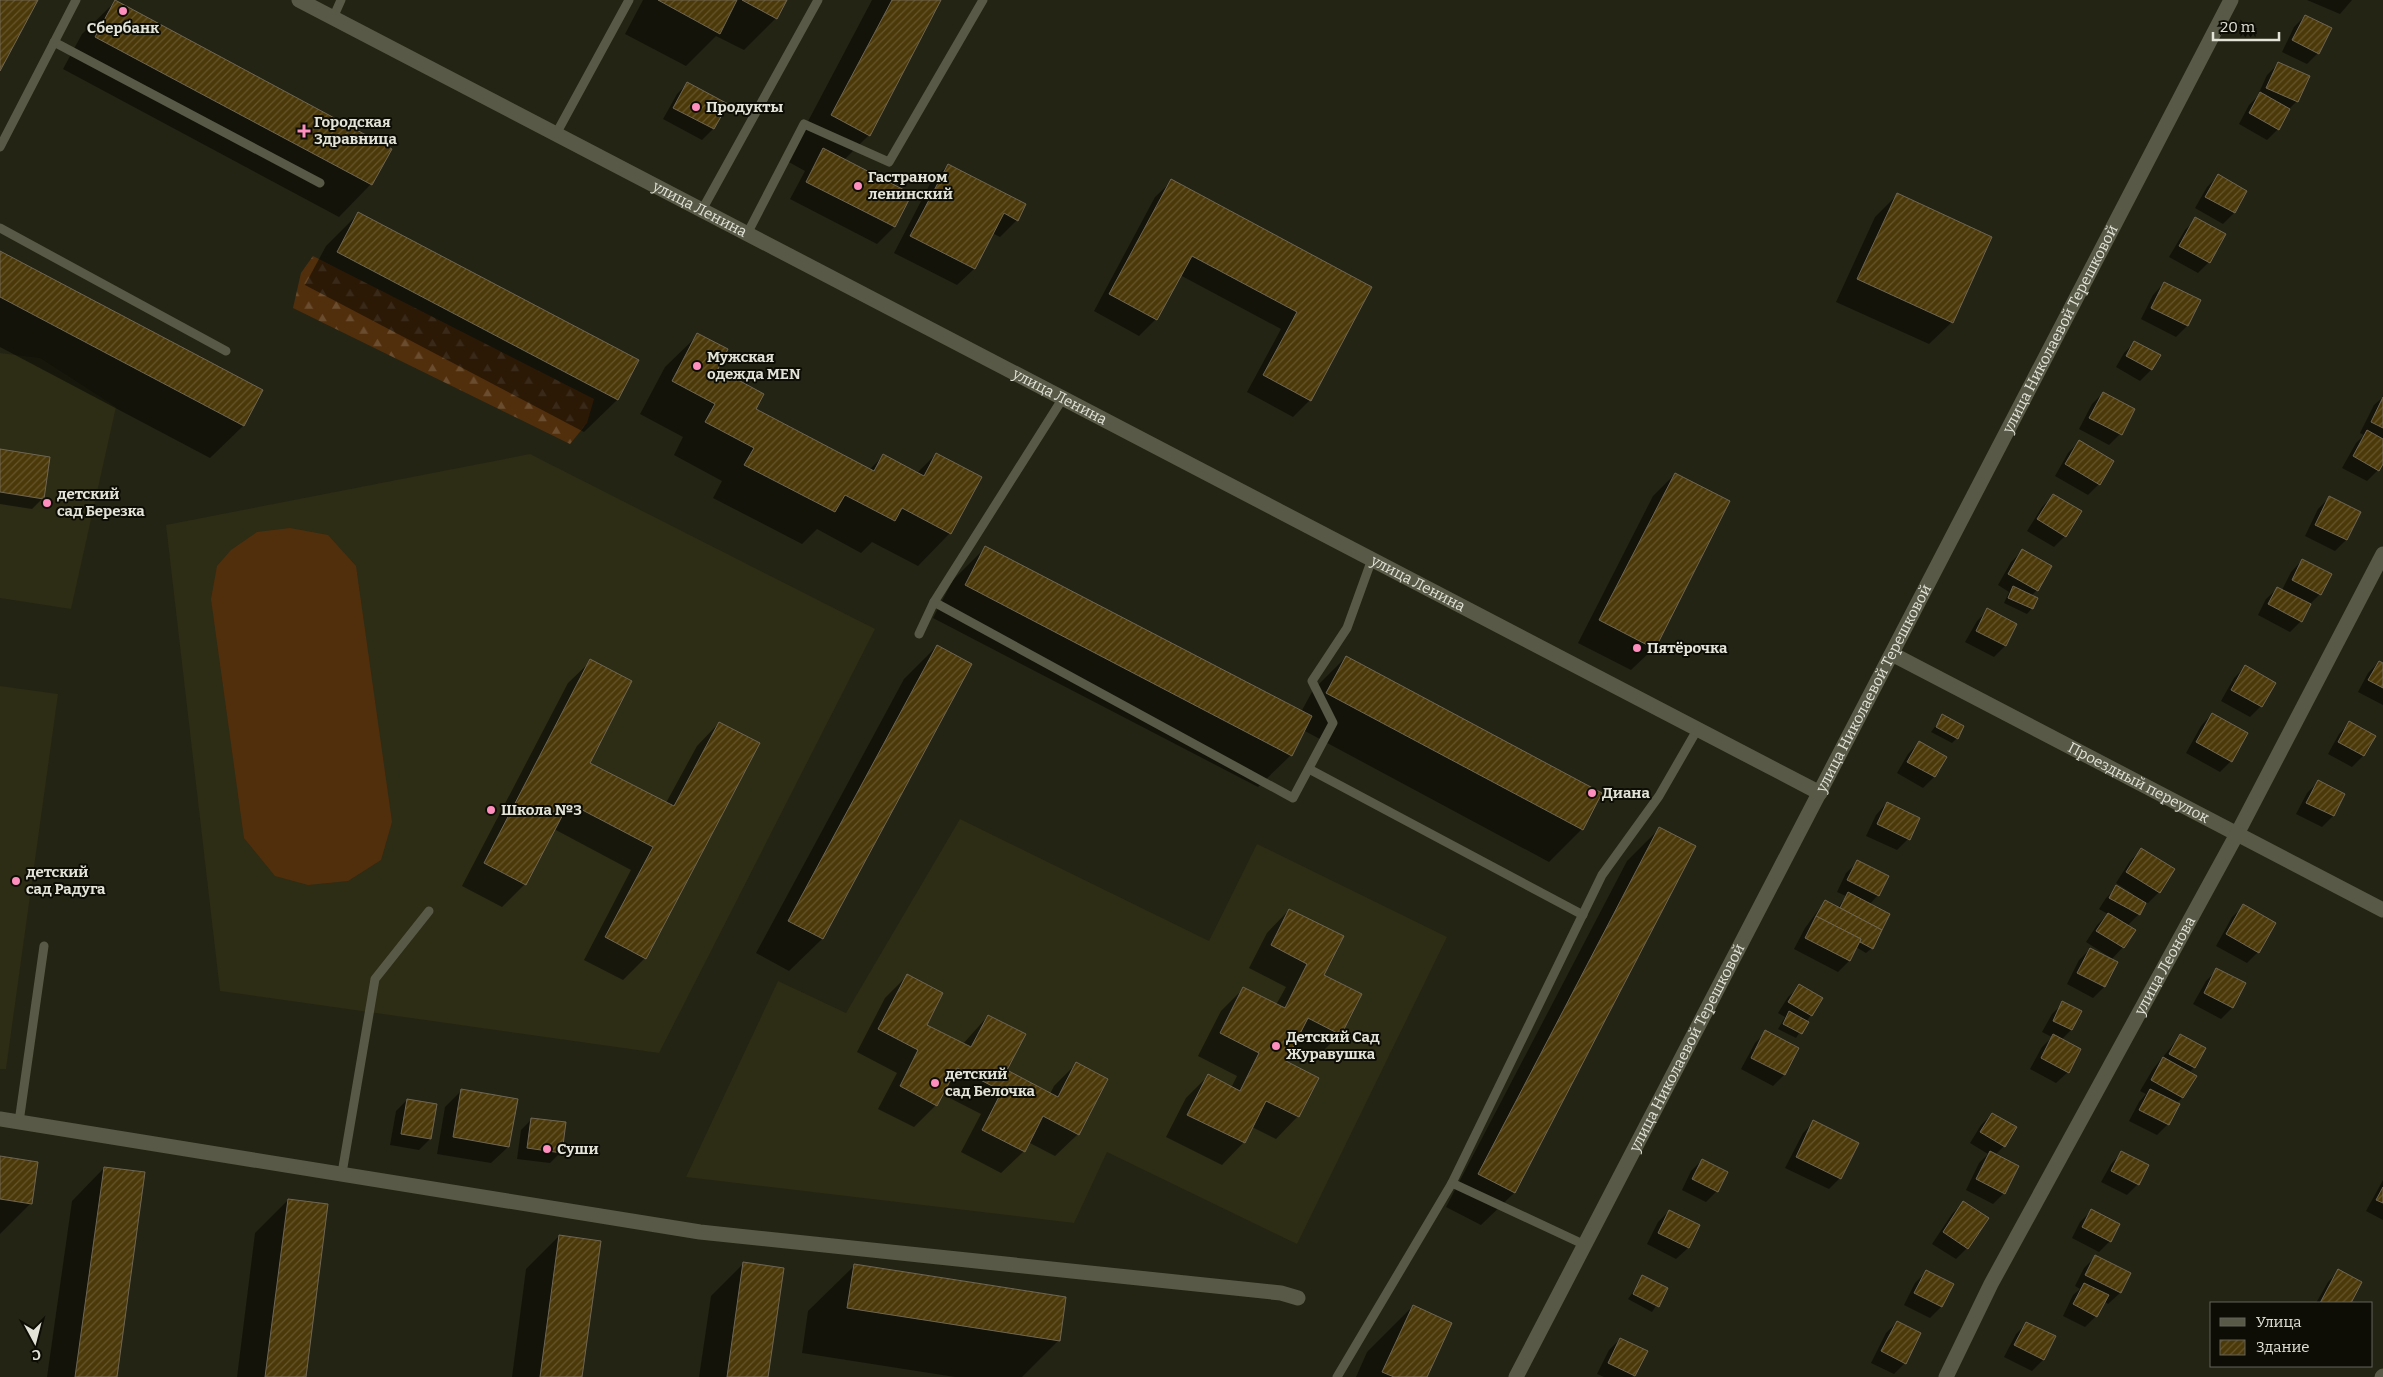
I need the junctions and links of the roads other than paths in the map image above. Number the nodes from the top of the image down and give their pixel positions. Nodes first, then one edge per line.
1 (76, 0) edge
2 (299, 0) edge
3 (342, 0) edge
4 (629, 0) edge
5 (818, 0) edge
6 (983, 0) edge
7 (2231, 0) edge
8 (333, 18) junction
9 (54, 42) junction
10 (556, 134) junction
11 (0, 146) edge
12 (320, 184) dead end
13 (702, 210) junction
14 (0, 228) edge
15 (747, 234) junction
16 (226, 351) dead end
17 (1063, 398) junction
18 (2383, 554) edge
19 (1372, 559) junction
20 (934, 602) junction
21 (919, 634) dead end
22 (1892, 654) junction
23 (1697, 730) junction
24 (1308, 769) junction
25 (1820, 793) junction
26 (2236, 834) junction
27 (2383, 910) edge
28 (429, 911) dead end
29 (1583, 914) junction
30 (44, 946) dead end
31 (0, 1118) edge
32 (19, 1122) junction
33 (342, 1173) junction
34 (1452, 1183) junction
35 (1585, 1245) junction
36 (1298, 1298) dead end
37 (1337, 1377) edge
38 (1516, 1377) edge
39 (1946, 1377) edge

1 - 9 lane
2 - 8 street, улица Ленина
3 - 8 lane
4 - 10 lane
5 - 13 lane
6 - 15 lane
7 - 22 street, улица Николаевой Терешковой
8 - 10 street, улица Ленина
9 - 11 lane
9 - 12 lane
10 - 13 street, улица Ленина
13 - 15 street, улица Ленина
14 - 16 lane
15 - 17 street, улица Ленина
17 - 19 street, улица Ленина
17 - 20 lane
18 - 26 street, улица Леонова
19 - 23 street, улица Ленина
19 - 24 lane
20 - 21 lane
20 - 24 lane
22 - 25 street, улица Николаевой Терешковой
22 - 26 street, Проездный переулок
23 - 25 street, улица Ленина
23 - 29 lane
24 - 29 lane
25 - 35 street, улица Николаевой Терешковой
26 - 27 street, Проездный переулок
26 - 39 street, улица Леонова
28 - 33 lane
29 - 34 lane
30 - 32 lane
31 - 32 street
32 - 33 street
33 - 36 street
34 - 35 lane
34 - 37 lane
35 - 38 street, улица Николаевой Терешковой

